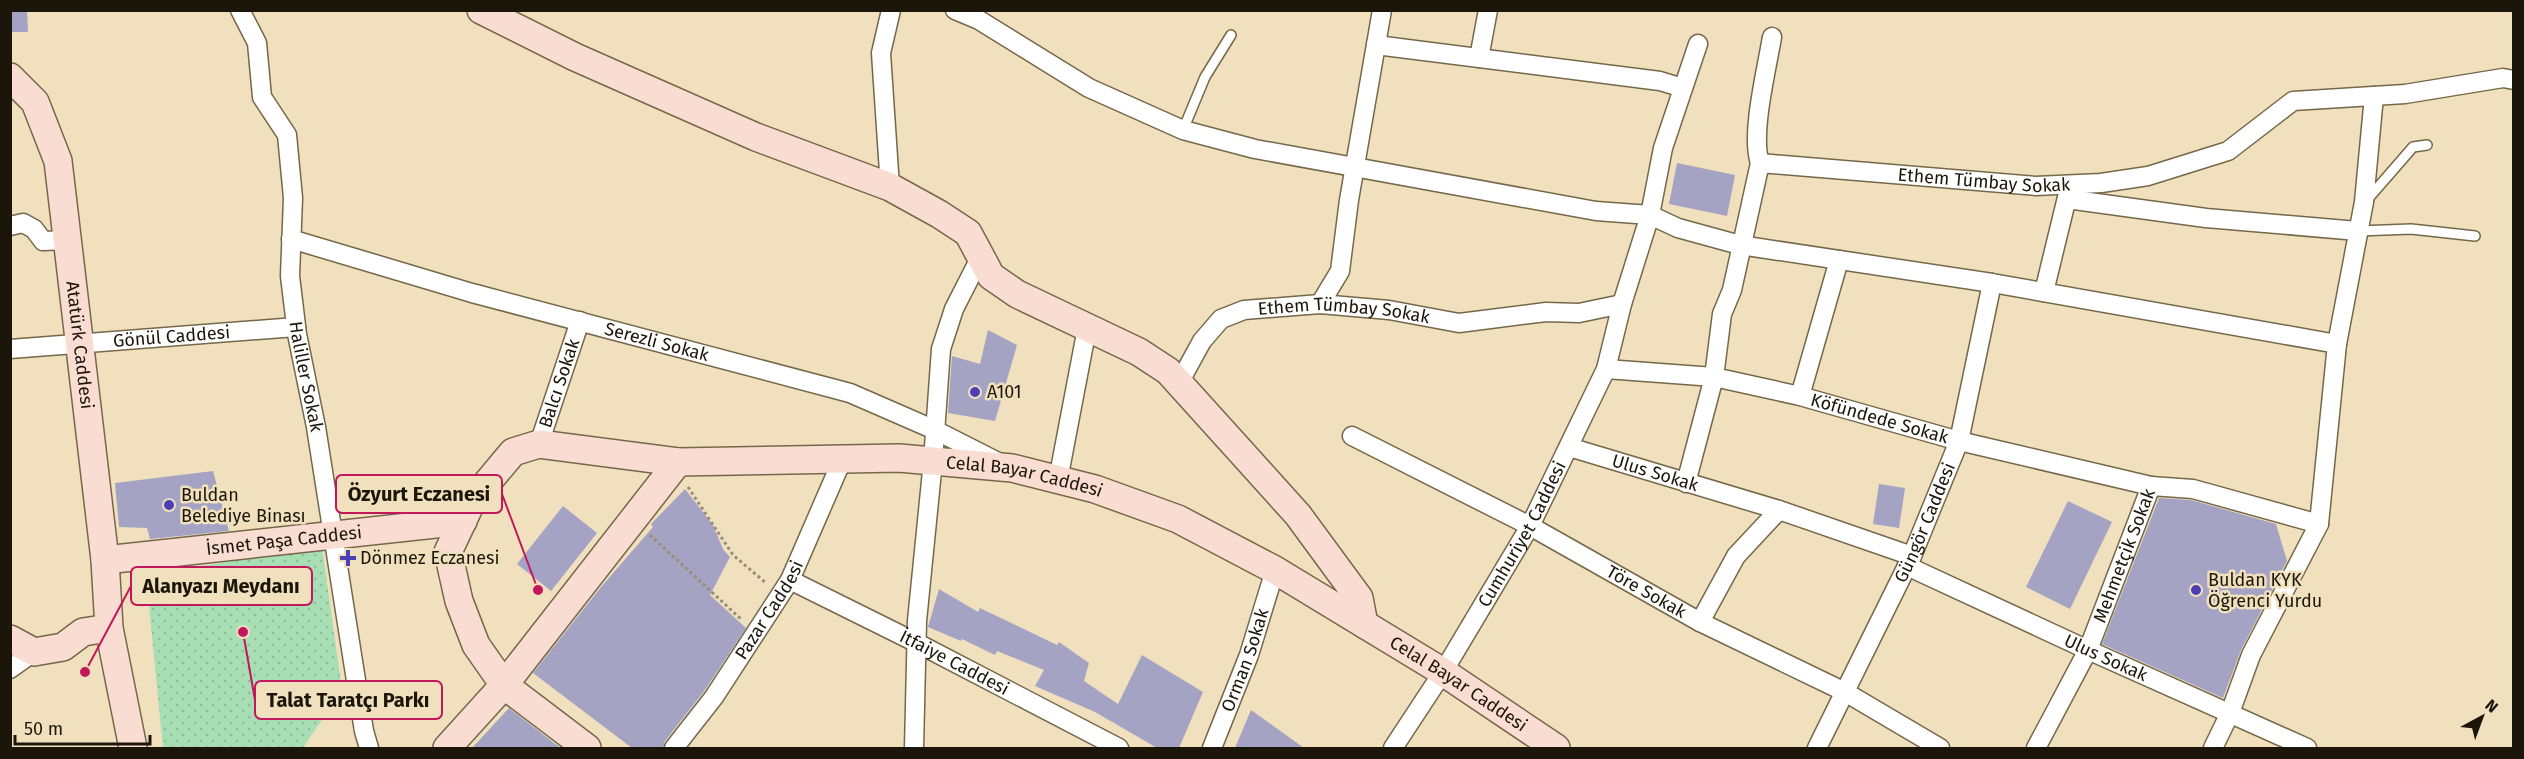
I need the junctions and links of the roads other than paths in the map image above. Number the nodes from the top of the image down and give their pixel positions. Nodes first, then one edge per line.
1 (240, 10) edge
2 (481, 10) edge
3 (891, 10) edge
4 (955, 10) edge
5 (1382, 10) edge
6 (1488, 10) edge
7 (1231, 35) dead end
8 (1772, 37) dead end
9 (1698, 44) dead end
10 (1376, 45) junction
11 (1479, 58) junction
12 (10, 77) edge
13 (2514, 80) edge
14 (1683, 88) junction
15 (2374, 96) junction
16 (1183, 130) junction
17 (2427, 145) dead end
18 (1760, 163) junction
19 (1355, 167) junction
20 (890, 187) junction
21 (2068, 192) junction
22 (2364, 202) junction
23 (1650, 214) junction
24 (10, 226) edge
25 (2358, 231) junction
26 (2475, 236) dead end
27 (291, 239) junction
28 (68, 240) junction
29 (1740, 245) junction
30 (980, 258) junction
31 (1839, 260) junction
32 (1992, 283) junction
33 (2044, 292) junction
34 (1320, 304) junction
35 (1622, 304) junction
36 (580, 321) junction
37 (296, 327) junction
38 (1087, 328) junction
39 (81, 343) junction
40 (2337, 345) junction
41 (10, 349) edge
42 (1606, 369) junction
43 (1714, 378) junction
44 (1179, 383) junction
45 (1800, 396) junction
46 (935, 430) junction
47 (1352, 436) dead end
48 (1959, 441) junction
49 (539, 444) junction
50 (1569, 447) junction
51 (843, 458) junction
52 (933, 461) junction
53 (674, 468) junction
54 (1012, 468) junction
55 (1058, 480) junction
56 (1686, 483) junction
57 (2151, 486) junction
58 (1779, 510) junction
59 (463, 521) junction
60 (2319, 524) junction
61 (1530, 526) junction
62 (331, 536) junction
63 (105, 560) junction
64 (1909, 561) junction
65 (1275, 570) junction
66 (785, 587) junction
67 (1700, 622) junction
68 (1364, 624) junction
69 (109, 628) junction
70 (10, 639) edge
71 (917, 643) junction
72 (2088, 651) junction
73 (34, 652) junction
74 (10, 669) edge
75 (1443, 672) junction
76 (504, 685) junction
77 (1845, 693) junction
78 (2230, 714) junction
79 (133, 748) edge
80 (369, 748) edge
81 (447, 748) edge
82 (587, 748) edge
83 (674, 748) edge
84 (914, 748) edge
85 (1119, 748) edge
86 (1212, 748) edge
87 (1393, 748) edge
88 (1556, 748) edge
89 (1817, 748) edge
90 (1940, 748) edge
91 (2036, 748) edge
92 (2213, 748) edge
93 (2307, 748) edge

1 - 27 street, Haliller Sokak
2 - 20 street
3 - 20 street
4 - 16 street
5 - 10 street
6 - 11 street
7 - 16 lane
8 - 18 street
9 - 14 street, Cumhuriyet Caddesi
10 - 11 street
10 - 19 street
11 - 14 street
12 - 28 street, Atatürk Caddesi
13 - 15 street, Ethem Tümbay Sokak
14 - 23 street, Cumhuriyet Caddesi
15 - 21 street, Ethem Tümbay Sokak
15 - 22 street
16 - 19 street
17 - 22 lane
18 - 21 street, Ethem Tümbay Sokak
18 - 29 street
19 - 23 street
19 - 34 street
20 - 30 street
21 - 25 street
21 - 33 street
22 - 25 street
23 - 29 street
23 - 35 street, Cumhuriyet Caddesi
24 - 28 street
25 - 26 lane
25 - 40 street
27 - 36 street, Serezli Sokak
27 - 37 street, Haliller Sokak
28 - 39 street, Atatürk Caddesi
29 - 31 street
29 - 43 street
30 - 38 street
30 - 46 street
31 - 32 street
31 - 45 street
32 - 33 street
32 - 48 street, Güngör Caddesi
33 - 40 street
34 - 35 street, Ethem Tümbay Sokak
34 - 44 street, Ethem Tümbay Sokak
35 - 42 street, Cumhuriyet Caddesi
36 - 46 street, Serezli Sokak
36 - 49 street, Balcı Sokak
37 - 39 street, Gönül Caddesi
37 - 62 street, Haliller Sokak
38 - 44 street
38 - 55 street
39 - 41 street, Gönül Caddesi
39 - 63 street, Atatürk Caddesi
40 - 60 street
42 - 43 street, Köfündede Sokak
42 - 50 street, Cumhuriyet Caddesi
43 - 45 street, Köfündede Sokak
43 - 56 street
44 - 68 street
45 - 48 street, Köfündede Sokak
46 - 52 street
46 - 54 street, Serezli Sokak
47 - 61 street, Töre Sokak
48 - 57 street, Köfündede Sokak
48 - 64 street, Güngör Caddesi
49 - 53 street, Celal Bayar Caddesi
49 - 59 street, Celal Bayar Caddesi
50 - 56 street, Ulus Sokak
50 - 61 street, Cumhuriyet Caddesi
51 - 52 street, Celal Bayar Caddesi
51 - 53 street, Celal Bayar Caddesi
51 - 66 street, Pazar Caddesi
52 - 54 street, Celal Bayar Caddesi
52 - 71 street
53 - 76 street
54 - 55 street, Celal Bayar Caddesi
55 - 65 street, Celal Bayar Caddesi
56 - 58 street, Ulus Sokak
57 - 60 street, Mehmetçik Sokak
57 - 72 street, Mehmetçik Sokak
58 - 64 street, Ulus Sokak
58 - 67 street
59 - 62 street, İsmet Paşa Caddesi
59 - 76 street, Celal Bayar Caddesi
60 - 78 street
61 - 67 street, Töre Sokak
61 - 75 street, Cumhuriyet Caddesi
62 - 63 street, İsmet Paşa Caddesi
62 - 80 street, Haliller Sokak
63 - 69 street, Atatürk Caddesi
64 - 72 street, Ulus Sokak
64 - 77 street, Güngör Caddesi
65 - 68 street, Celal Bayar Caddesi
65 - 86 street, Orman Sokak
66 - 71 street, İtfaiye Caddesi
66 - 83 street, Pazar Caddesi
67 - 77 street, Töre Sokak
68 - 75 street, Celal Bayar Caddesi
69 - 73 street
69 - 79 street, Atatürk Caddesi
70 - 73 street
71 - 84 street
71 - 85 street, İtfaiye Caddesi
72 - 78 street, Ulus Sokak
72 - 91 street, Mehmetçik Sokak
73 - 74 street
75 - 87 street, Cumhuriyet Caddesi
75 - 88 street, Celal Bayar Caddesi
76 - 81 street
76 - 82 street, Celal Bayar Caddesi
77 - 89 street, Güngör Caddesi
77 - 90 street, Töre Sokak
78 - 92 street
78 - 93 street, Ulus Sokak

